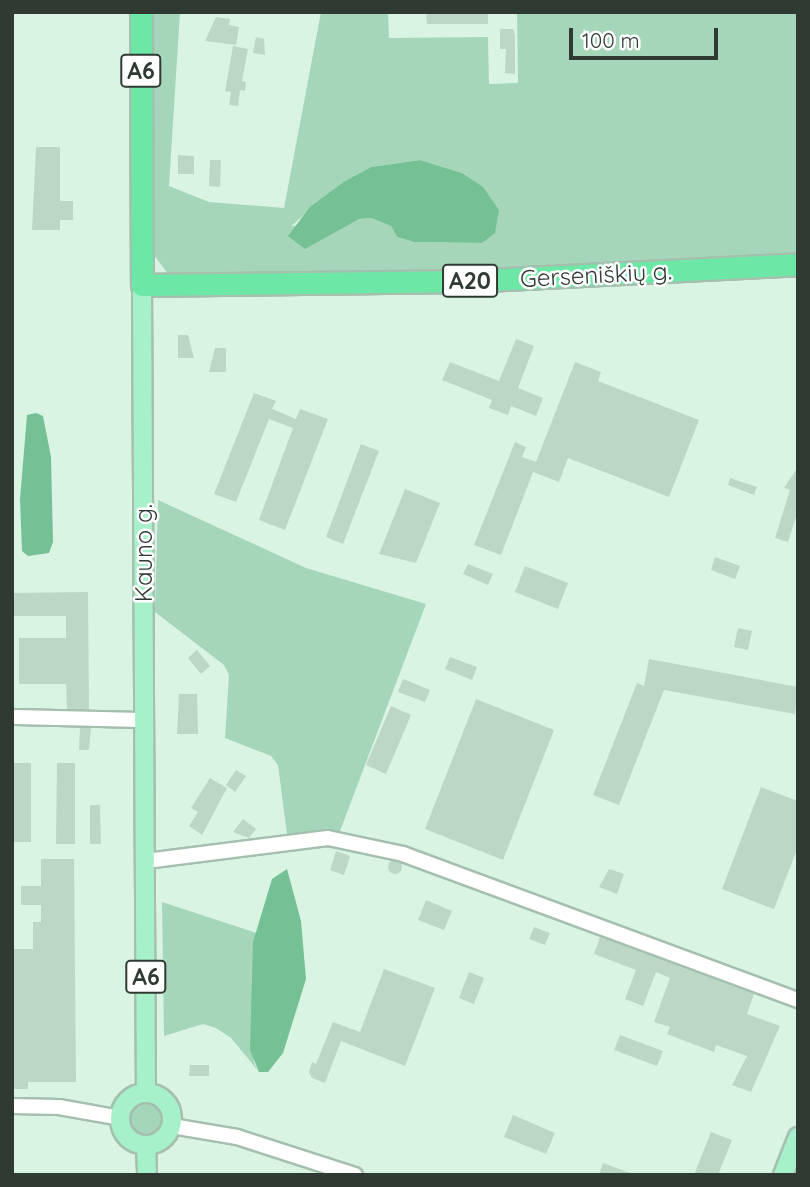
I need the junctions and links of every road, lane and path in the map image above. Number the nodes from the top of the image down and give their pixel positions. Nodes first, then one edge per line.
1 (141, 12) edge
2 (798, 264) edge
3 (142, 285) junction
4 (12, 717) edge
5 (145, 720) junction
6 (146, 861) junction
7 (798, 1000) edge
8 (146, 1093) junction
9 (12, 1106) edge
10 (120, 1118) junction
11 (172, 1126) junction
12 (798, 1137) edge
13 (146, 1145) junction
14 (147, 1175) edge
15 (355, 1175) edge
16 (783, 1175) edge

1 - 3 highway, Kauno g. / A6
2 - 3 highway, Gerseniškių g. / A20
3 - 5 main road, Kauno g. / A6
4 - 5 street
5 - 6 main road, Kauno g. / A6
6 - 7 street
6 - 8 main road, Kauno g. / A6
8 - 10 main road
8 - 11 main road
9 - 10 street
10 - 13 main road
11 - 13 main road
11 - 15 street
12 - 16 main road
13 - 14 main road

